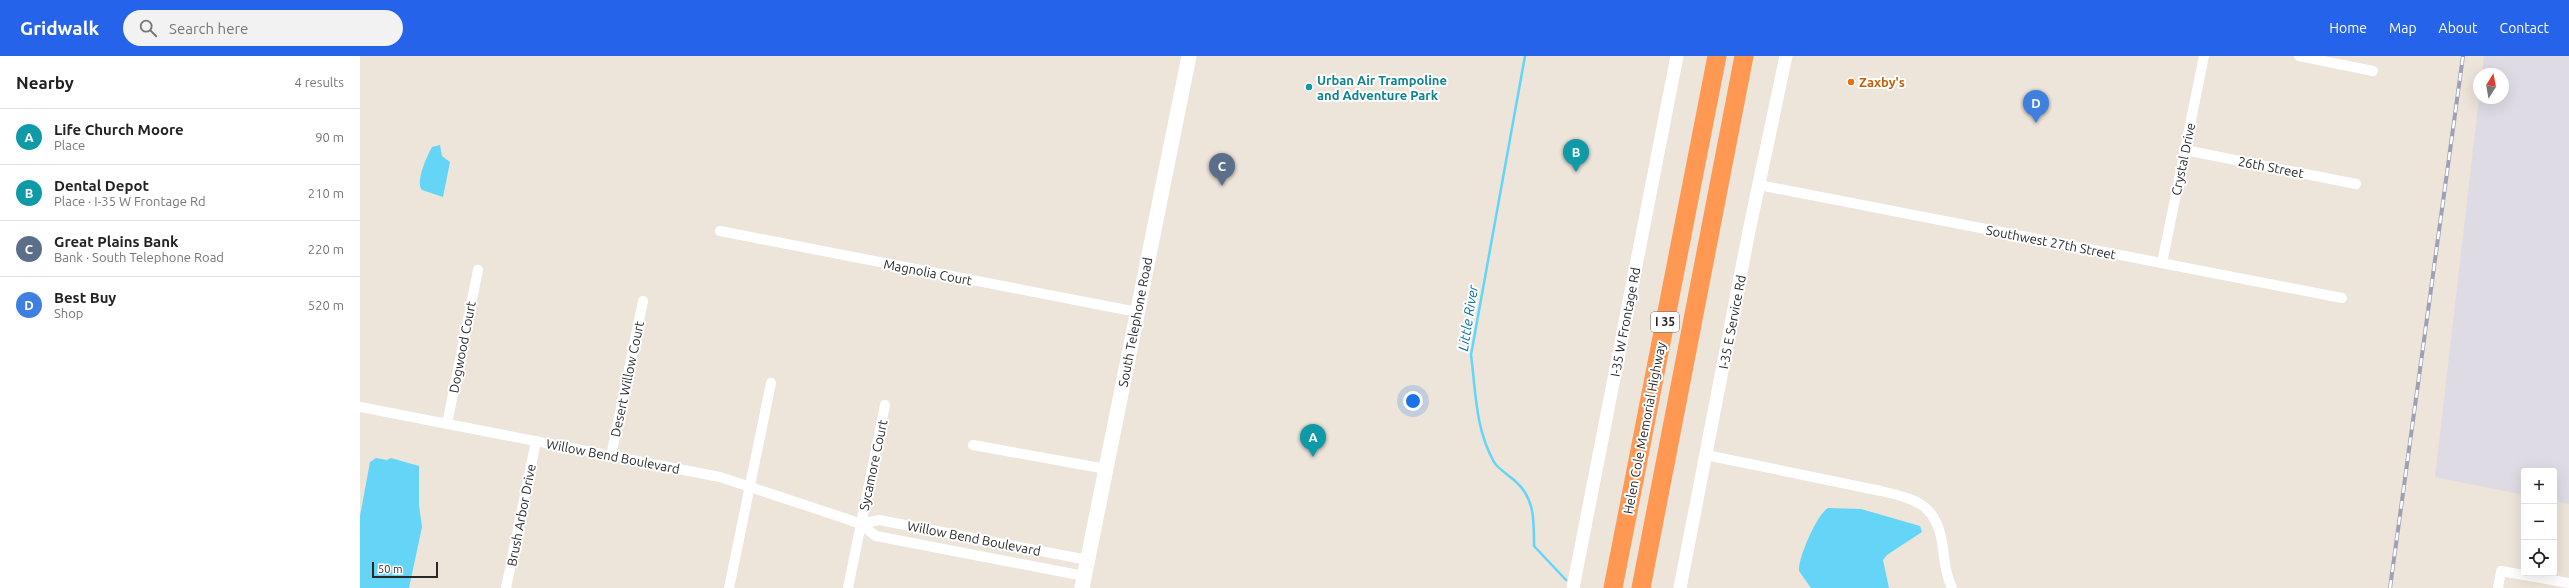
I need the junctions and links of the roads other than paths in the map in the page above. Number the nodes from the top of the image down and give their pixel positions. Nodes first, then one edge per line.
1 (1189, 56) edge
2 (1678, 56) edge
3 (1717, 56) edge
4 (1744, 56) edge
5 (1786, 56) edge
6 (2204, 56) edge
7 (2299, 56) edge
8 (2373, 71) dead end
9 (2185, 150) junction
10 (2356, 184) dead end
11 (1759, 185) junction
12 (720, 231) dead end
13 (2162, 263) junction
14 (478, 270) dead end
15 (2342, 298) dead end
16 (643, 301) dead end
17 (1137, 312) junction
18 (771, 383) dead end
19 (885, 405) dead end
20 (360, 407) edge
21 (447, 424) junction
22 (536, 441) junction
23 (973, 445) dead end
24 (1706, 455) junction
25 (611, 456) junction
26 (1106, 469) junction
27 (750, 486) junction
28 (860, 524) junction
29 (1088, 560) junction
30 (1083, 582) edge
31 (2569, 583) edge
32 (506, 588) edge
33 (730, 588) edge
34 (848, 588) edge
35 (1573, 588) edge
36 (1613, 588) edge
37 (1641, 588) edge
38 (1680, 588) edge
39 (1952, 588) edge
40 (2498, 588) edge

1 - 17 main road, South Telephone Road
2 - 35 street, I-35 W Frontage Rd
3 - 36 highway, Helen Cole Memorial Highway / I 35
4 - 37 highway, I 35
5 - 11 street, I-35 E Service Rd
6 - 9 street, Crystal Drive
7 - 8 street
9 - 10 street, 26th Street
9 - 13 street, Crystal Drive
11 - 13 street, Southwest 27th Street
11 - 24 street, I-35 E Service Rd
12 - 17 street, Magnolia Court
13 - 15 street, Southwest 27th Street
14 - 21 street, Dogwood Court
16 - 25 street, Desert Willow Court
17 - 26 main road, South Telephone Road
18 - 27 street
19 - 28 street, Sycamore Court
20 - 21 street, Willow Bend Boulevard
21 - 22 street, Willow Bend Boulevard
22 - 25 street, Willow Bend Boulevard
22 - 32 street, Brush Arbor Drive
23 - 26 street
24 - 38 street, I-35 E Service Rd
24 - 39 street
25 - 27 street, Willow Bend Boulevard
26 - 29 main road, South Telephone Road
27 - 28 street, Willow Bend Boulevard
27 - 33 street
28 - 29 street, Willow Bend Boulevard
28 - 30 street, Willow Bend Boulevard
28 - 34 street, Sycamore Court
29 - 30 main road, South Telephone Road
31 - 40 street

